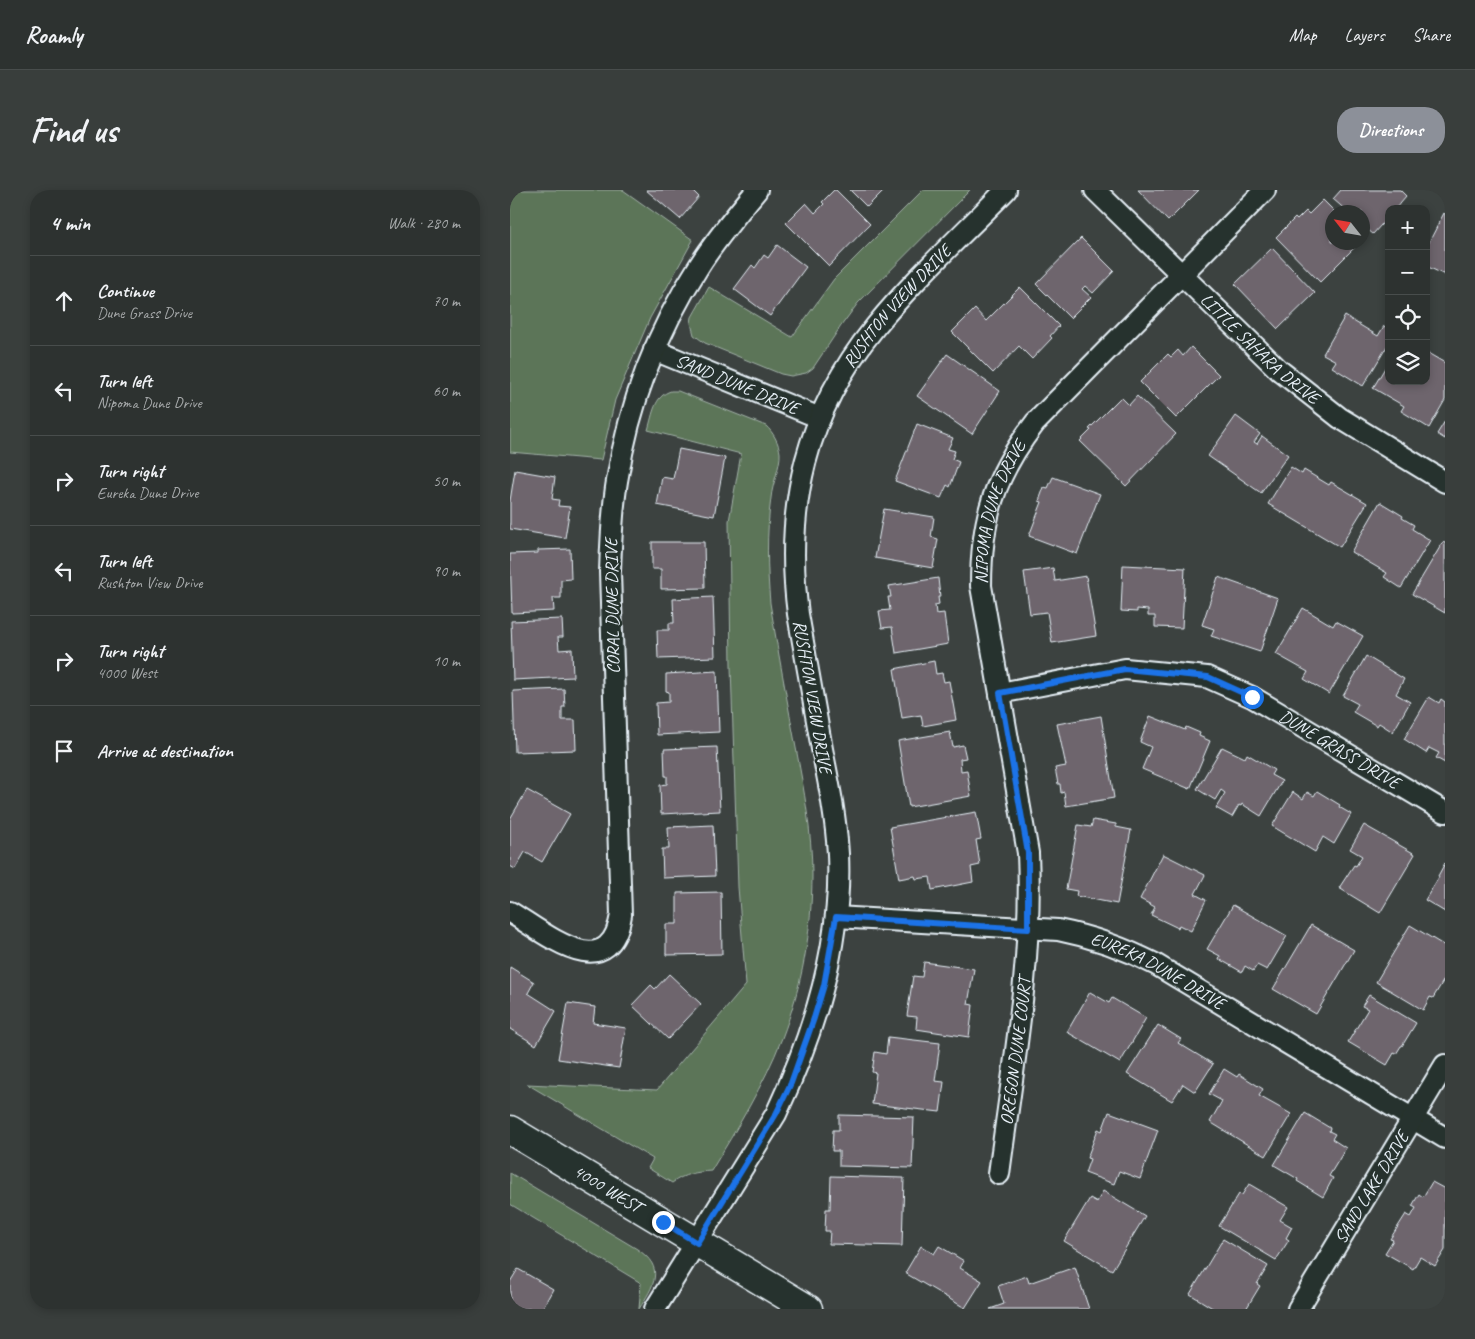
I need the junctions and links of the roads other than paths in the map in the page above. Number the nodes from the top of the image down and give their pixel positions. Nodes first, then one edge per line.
1 (757, 190) edge
2 (1006, 190) edge
3 (1095, 190) edge
4 (1264, 190) edge
5 (1182, 275) junction
6 (654, 350) junction
7 (820, 418) junction
8 (1445, 482) edge
9 (1000, 693) junction
10 (1445, 812) edge
11 (510, 912) edge
12 (836, 917) junction
13 (1028, 929) junction
14 (1445, 1064) edge
15 (1412, 1118) junction
16 (510, 1130) edge
17 (1445, 1138) edge
18 (999, 1174) dead end
19 (697, 1243) junction
20 (655, 1309) edge
21 (808, 1309) edge
22 (1298, 1309) edge

1 - 6 street, CORAL DUNE DRIVE
2 - 7 street, RUSHTON VIEW DRIVE
3 - 5 street, LITTLE SAHARA DRIVE
4 - 5 street, NIPOMA DUNE DRIVE
5 - 8 street, LITTLE SAHARA DRIVE
5 - 9 street, NIPOMA DUNE DRIVE
6 - 7 street, SAND DUNE DRIVE
6 - 11 street, CORAL DUNE DRIVE
7 - 12 street, RUSHTON VIEW DRIVE
9 - 10 street, DUNE GRASS DRIVE
9 - 13 street, NIPOMA DUNE DRIVE
12 - 13 street, EUREKA DUNE DRIVE
12 - 19 street, RUSHTON VIEW DRIVE
13 - 15 street, EUREKA DUNE DRIVE
13 - 18 street, OREGON DUNE COURT
14 - 15 street, SAND LAKE DRIVE
15 - 17 street, EUREKA DUNE DRIVE
15 - 22 street, SAND LAKE DRIVE
16 - 19 main road, 4000 WEST
19 - 20 street, RUSHTON VIEW DRIVE
19 - 21 main road, 4000 WEST

